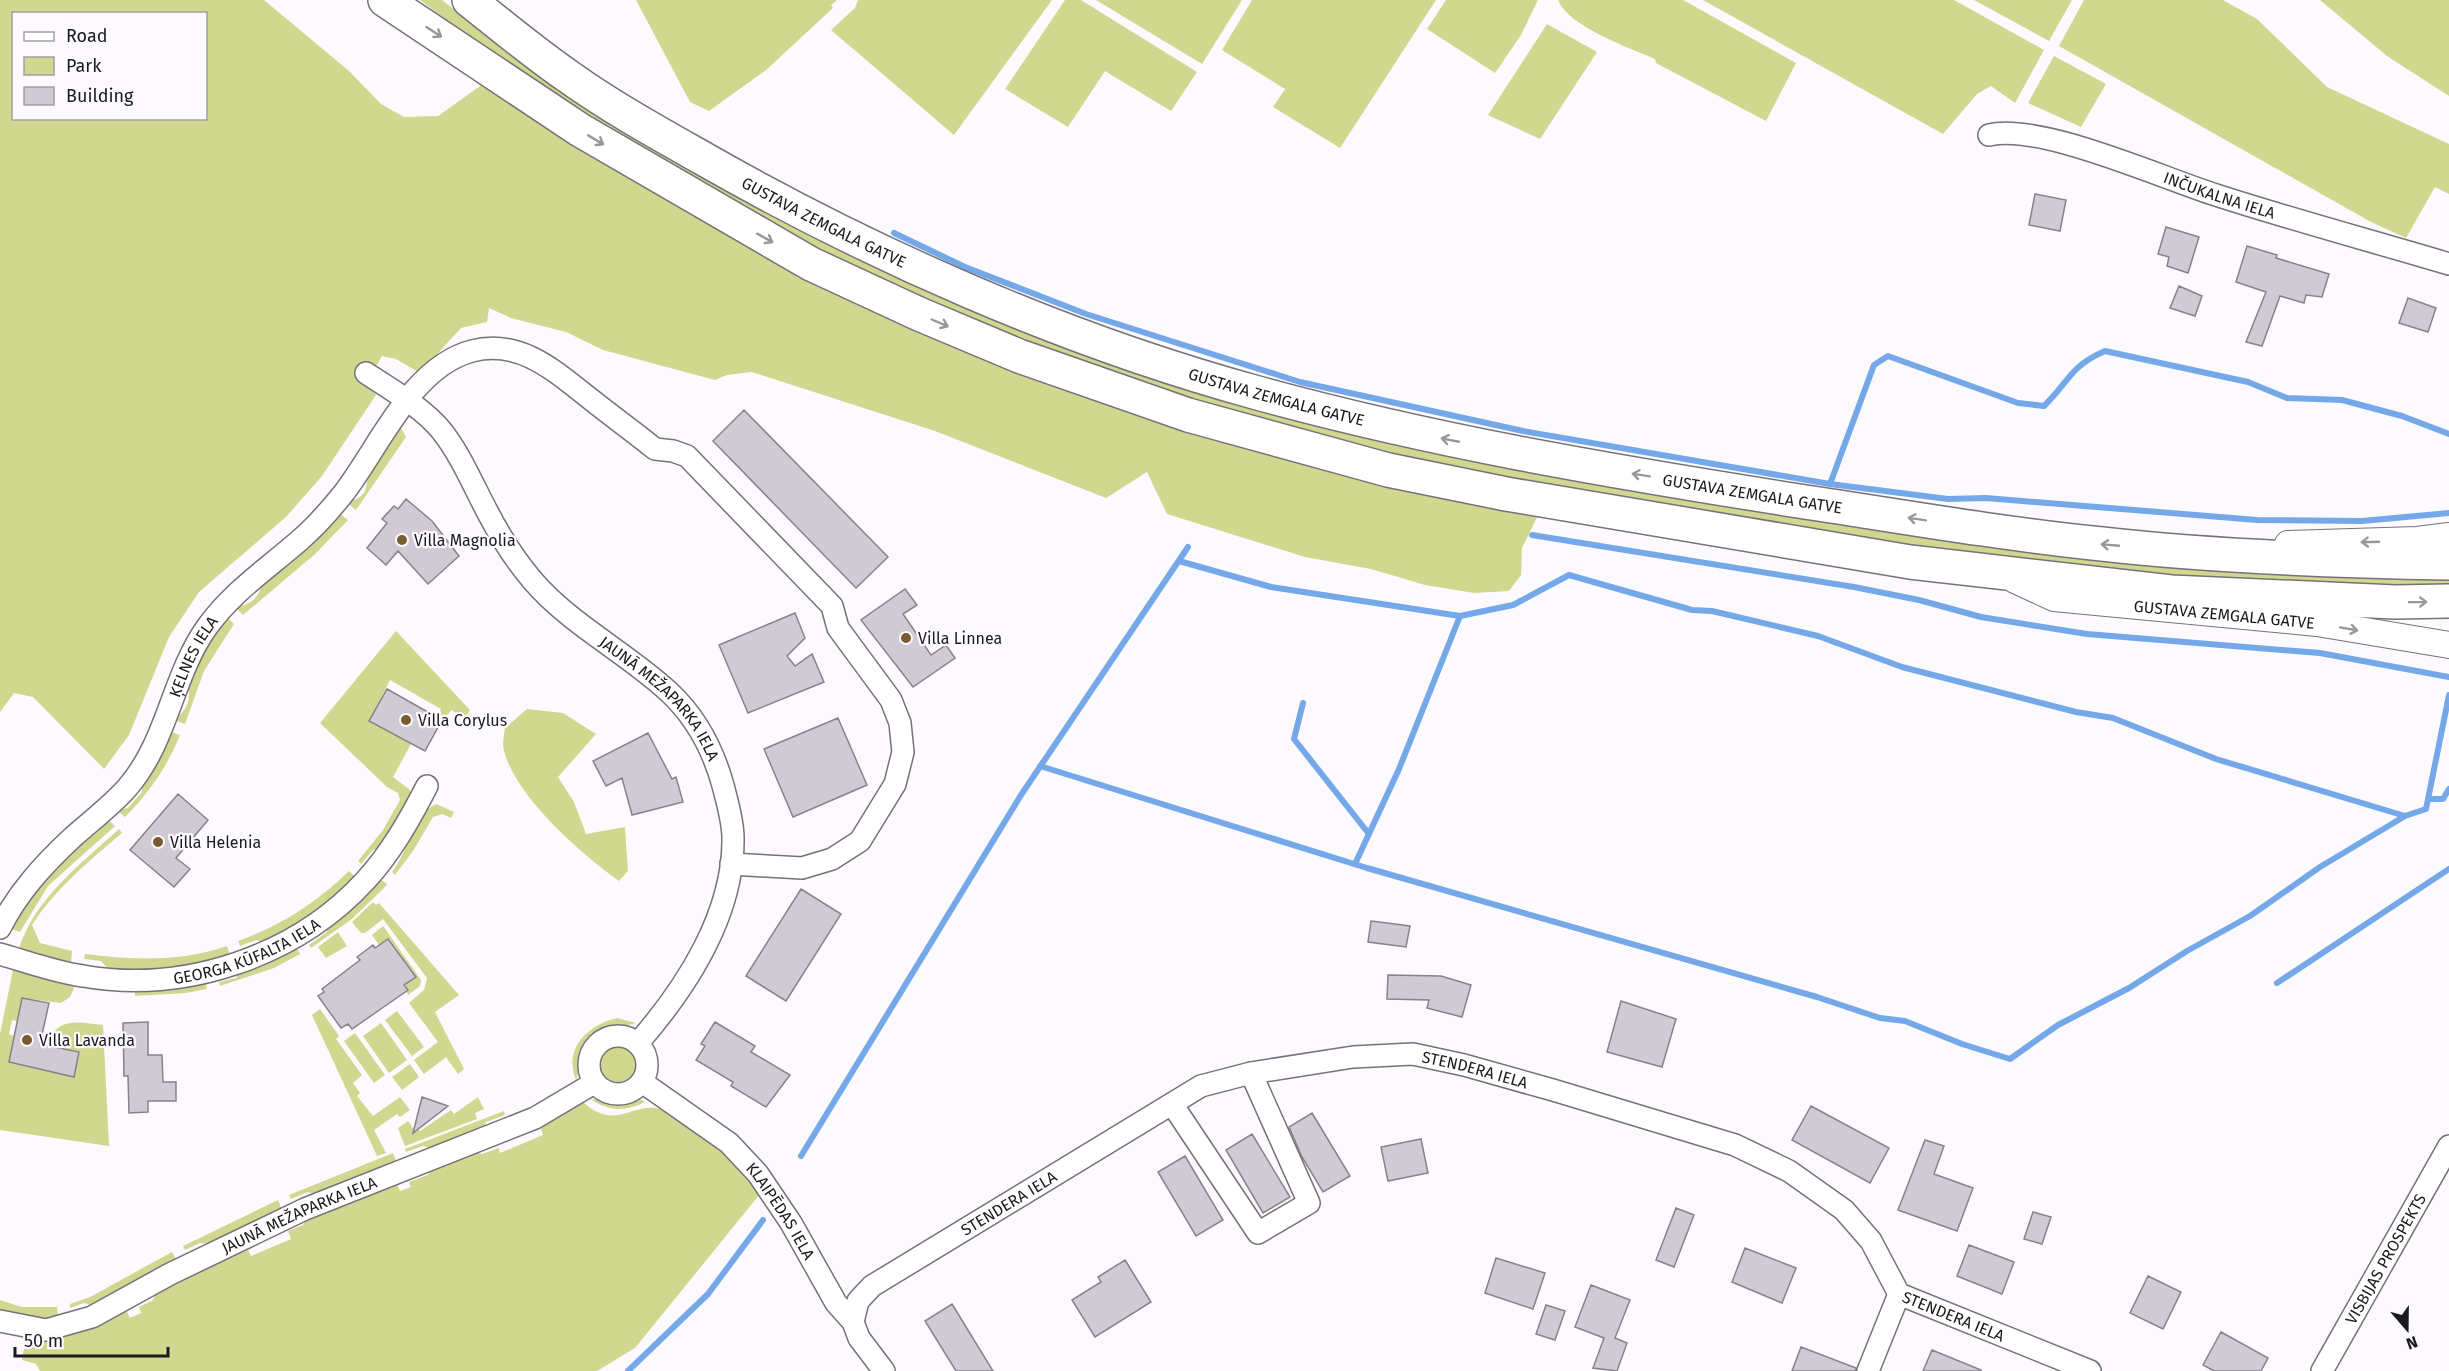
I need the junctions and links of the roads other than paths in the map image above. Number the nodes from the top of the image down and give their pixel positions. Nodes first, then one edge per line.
1 (385, 0) edge
2 (469, 0) edge
3 (1989, 135) dead end
4 (2449, 264) edge
5 (366, 373) dead end
6 (407, 402) junction
7 (2449, 536) edge
8 (2169, 549) junction
9 (2449, 562) edge
10 (2003, 575) junction
11 (2449, 602) edge
12 (2449, 645) edge
13 (427, 786) dead end
14 (731, 864) junction
15 (0, 928) edge
16 (0, 954) edge
17 (639, 1043) junction
18 (1251, 1073) junction
19 (642, 1082) junction
20 (594, 1083) junction
21 (1172, 1104) junction
22 (2449, 1146) edge
23 (1899, 1294) junction
24 (0, 1321) edge
25 (853, 1322) junction
26 (884, 1371) edge
27 (1868, 1371) edge
28 (2090, 1371) edge
29 (2322, 1371) edge

1 -> 10 main road, GUSTAVA ZEMGALA GATVE
8 -> 2 main road, GUSTAVA ZEMGALA GATVE
3 - 4 street, INČUKALNA IELA
5 - 6 street, JAUNĀ MEŽAPARKA IELA
6 - 14 street, JAUNĀ MEŽAPARKA IELA
6 - 14 street, ĶELNES IELA
6 - 15 street, ĶELNES IELA
7 -> 8 street, GUSTAVA ZEMGALA GATVE
8 - 9 main road, GUSTAVA ZEMGALA GATVE
10 -> 11 main road, GUSTAVA ZEMGALA GATVE
10 -> 12 street, GUSTAVA ZEMGALA GATVE
13 - 16 street, GEORGA KŪFALTA IELA
14 - 17 street, JAUNĀ MEŽAPARKA IELA
17 - 19 street
17 - 20 street
18 - 21 street, STENDERA IELA
18 - 21 street
18 - 23 street, STENDERA IELA
19 - 20 street
19 - 25 street, KLAIPĒDAS IELA
20 - 24 street, JAUNĀ MEŽAPARKA IELA
21 - 25 street, STENDERA IELA
22 - 29 street, VISBIJAS PROSPEKTS
23 - 27 street
23 - 28 street, STENDERA IELA
25 - 26 street, KLAIPĒDAS IELA

